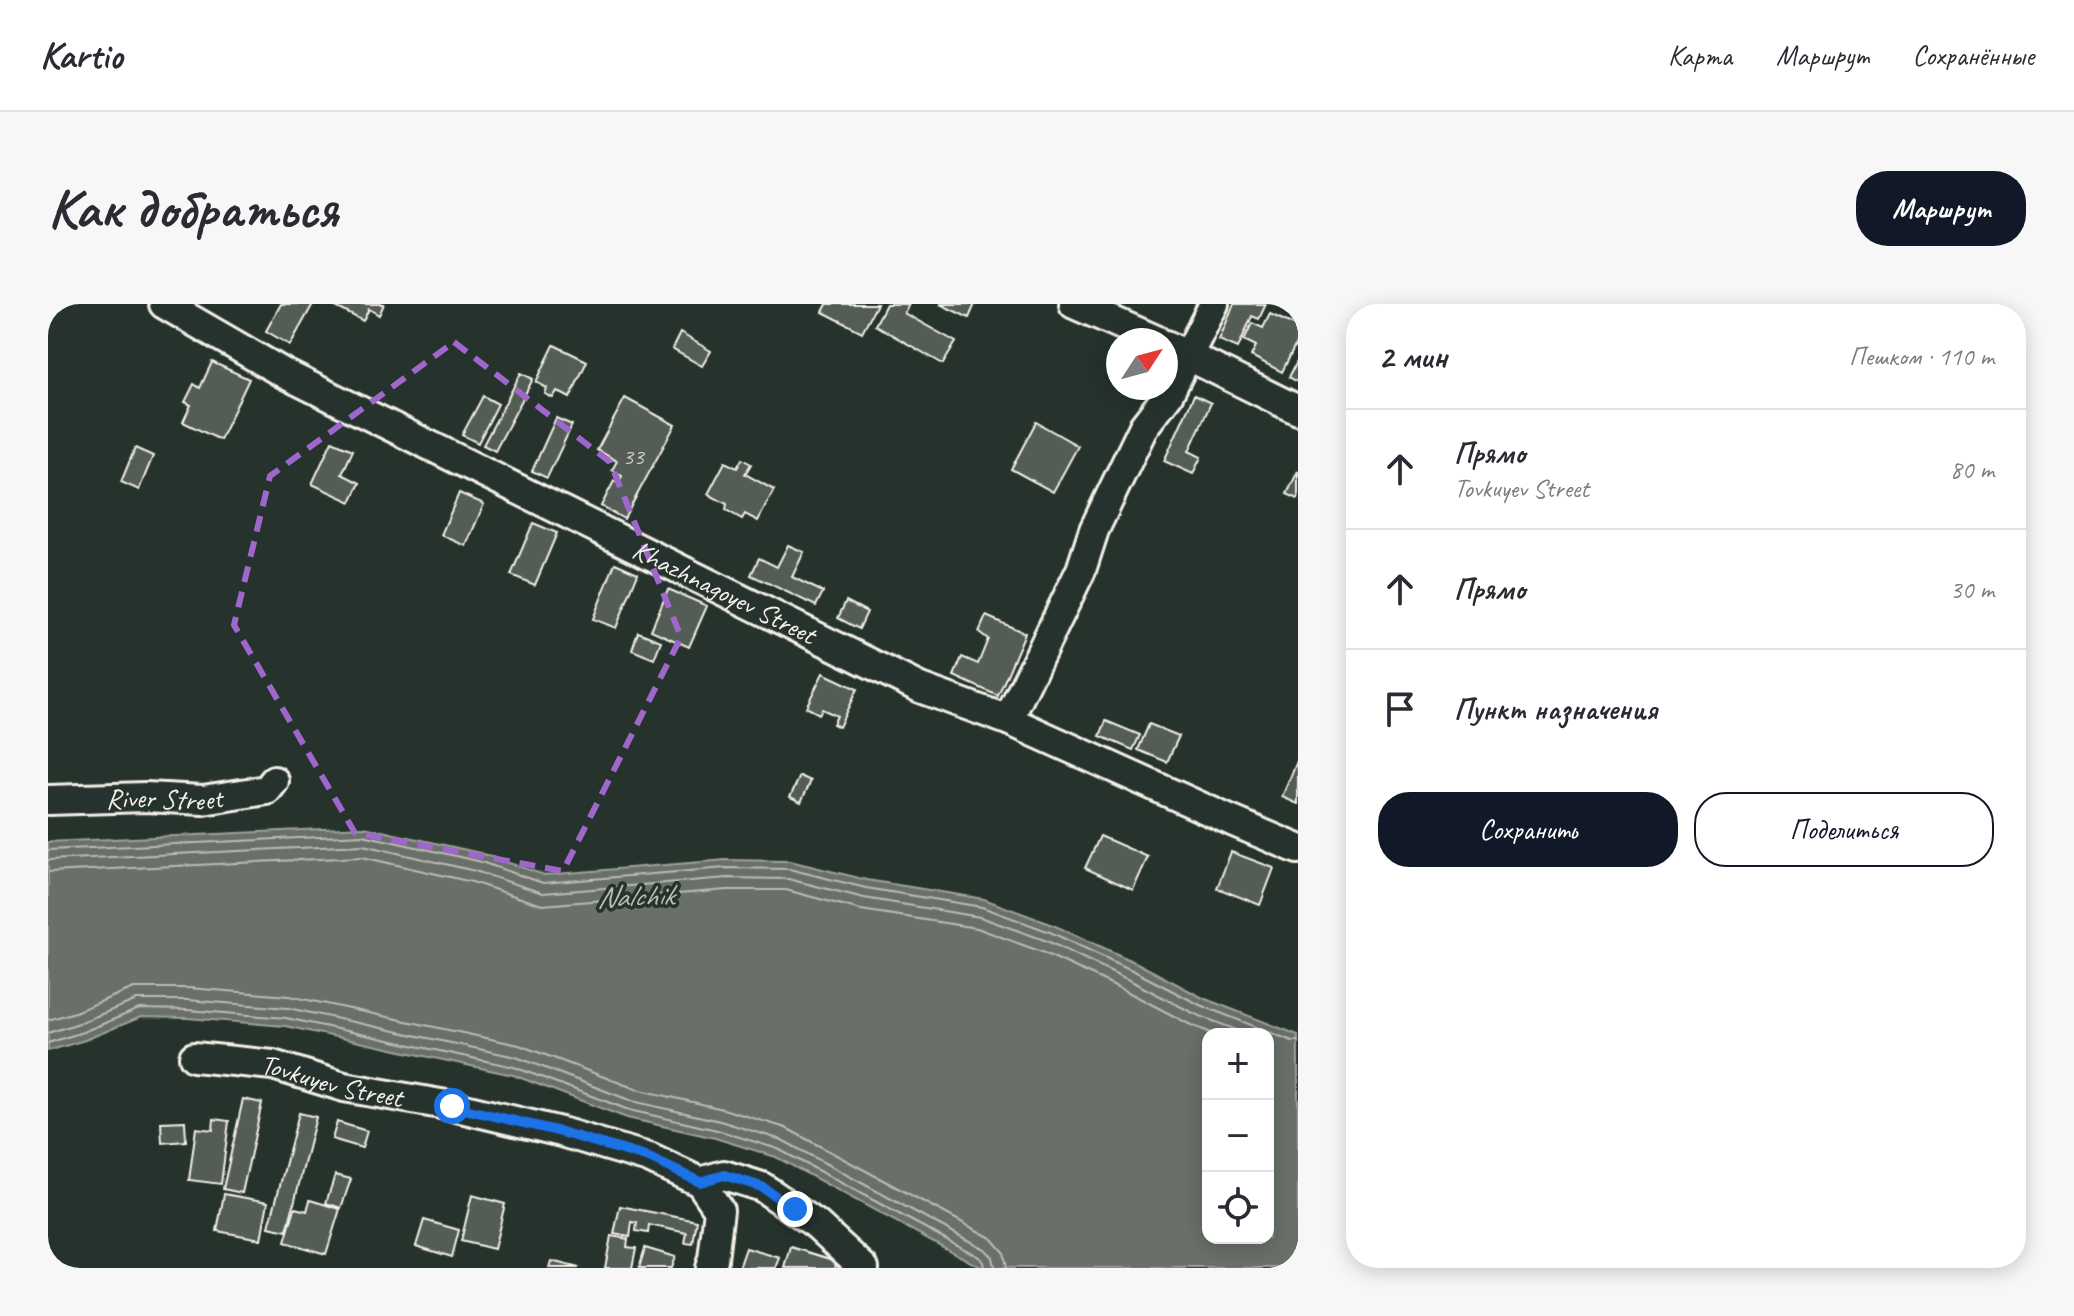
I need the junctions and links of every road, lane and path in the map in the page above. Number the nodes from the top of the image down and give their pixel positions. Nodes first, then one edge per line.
1 (164, 304) edge
2 (1074, 304) edge
3 (1214, 304) edge
4 (1129, 328) edge
5 (1178, 350) edge
6 (1164, 400) edge
7 (1298, 410) edge
8 (1008, 720) junction
9 (274, 781) dead end
10 (48, 800) edge
11 (1298, 849) edge
12 (194, 1057) dead end
13 (700, 1182) junction
14 (710, 1268) edge
15 (864, 1268) edge

1 - 8 street, Khazhnagoyev Street
2 - 4 street
3 - 5 street
5 - 7 street
6 - 8 street
8 - 11 street, Khazhnagoyev Street
9 - 10 street, River Street
12 - 13 street, Tovkuyev Street
13 - 14 street
13 - 15 street

